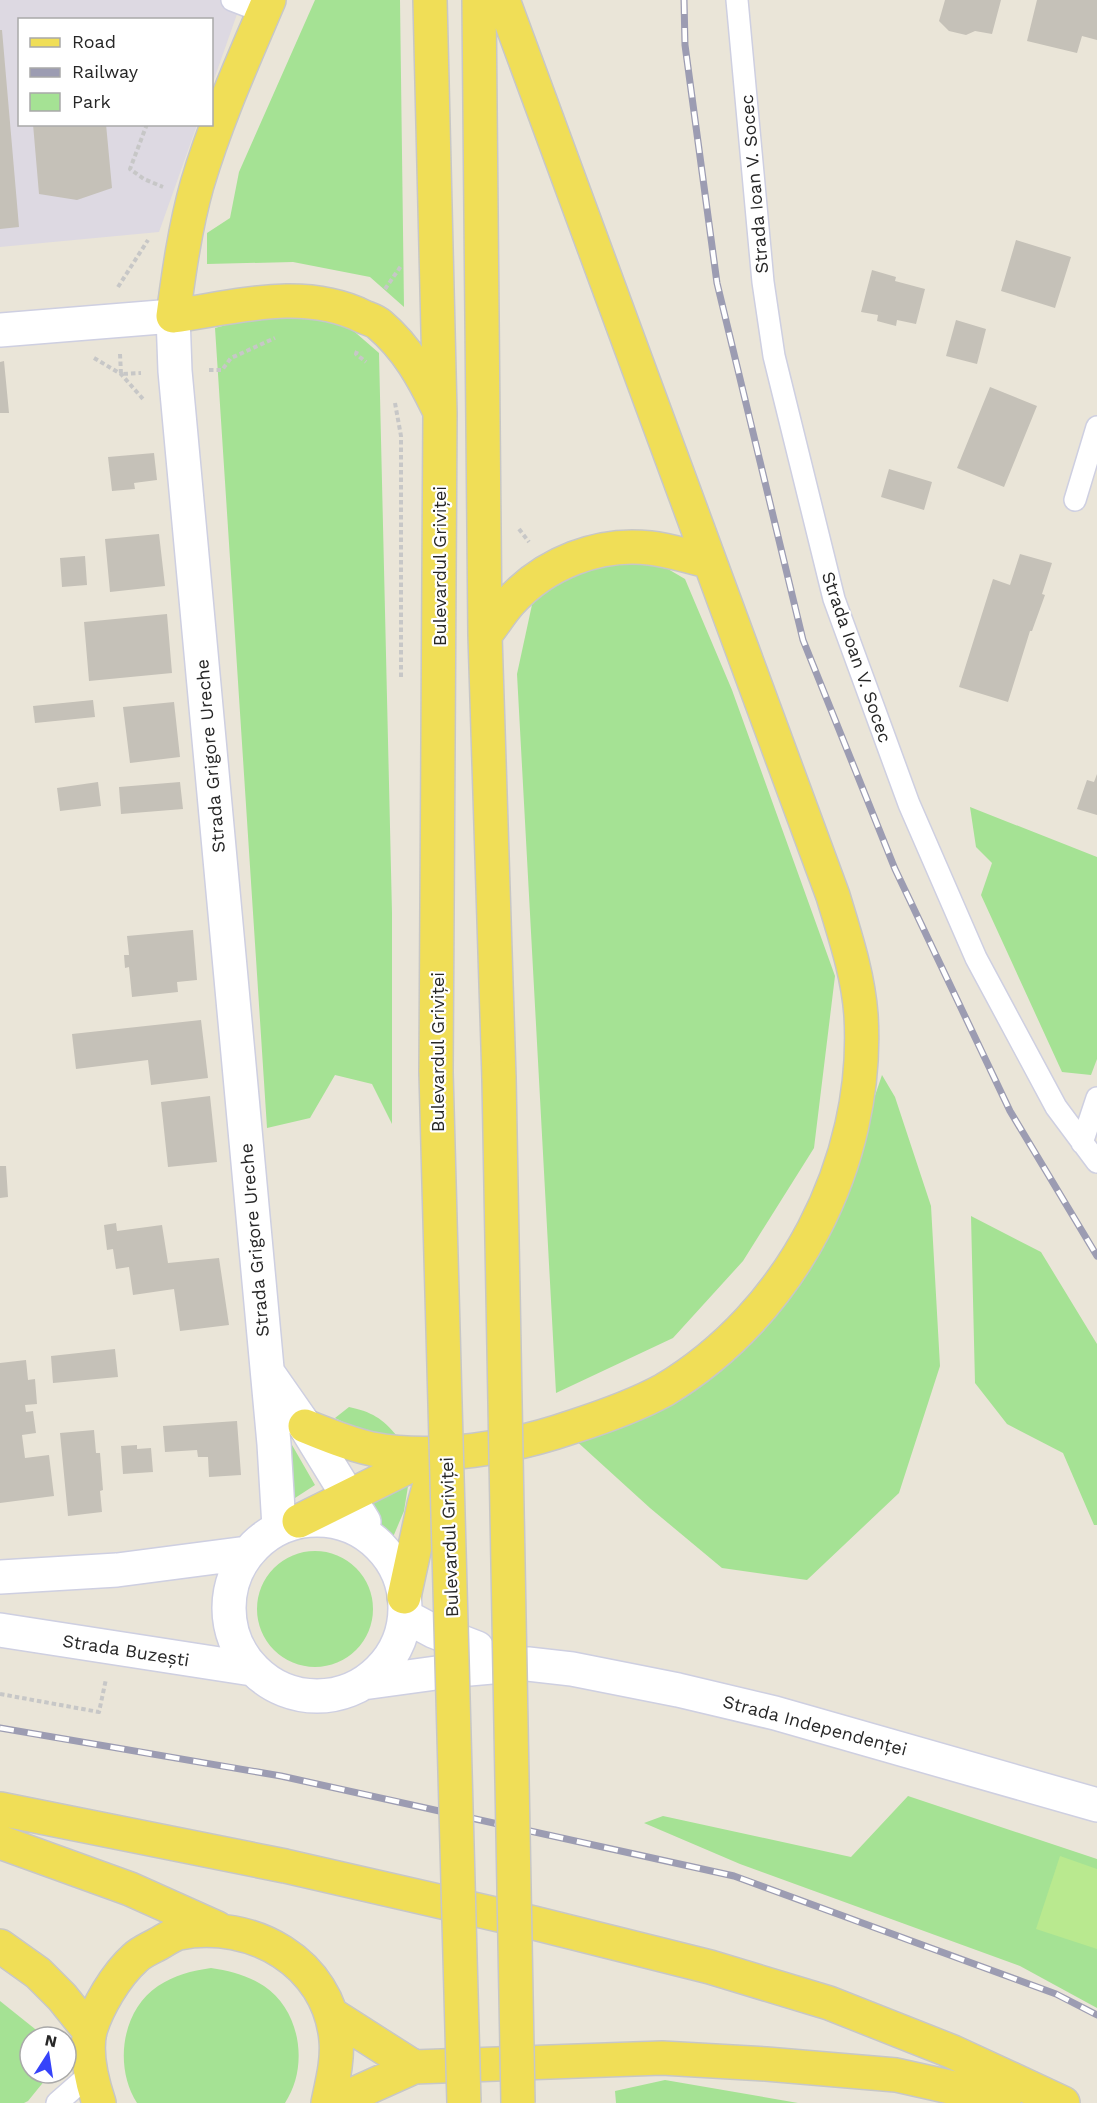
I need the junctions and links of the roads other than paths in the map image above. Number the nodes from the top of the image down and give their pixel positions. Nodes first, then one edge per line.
1 (232, 0) edge
2 (430, 0) edge
3 (479, 0) edge
4 (503, 0) edge
5 (736, 0) edge
6 (266, 6) edge
7 (174, 316) junction
8 (0, 330) edge
9 (440, 413) junction
10 (1097, 427) edge
11 (1076, 500) dead end
12 (708, 561) junction
13 (485, 635) junction
14 (1097, 1098) edge
15 (1082, 1143) junction
16 (1097, 1162) edge
17 (266, 1369) junction
18 (305, 1426) junction
19 (439, 1452) junction
20 (349, 1496) junction
21 (289, 1524) junction
22 (375, 1541) junction
23 (247, 1553) junction
24 (0, 1577) edge
25 (405, 1606) junction
26 (0, 1630) edge
27 (528, 1664) junction
28 (252, 1669) junction
29 (363, 1683) junction
30 (1097, 1805) edge
31 (0, 1809) edge
32 (0, 1842) edge
33 (221, 1930) junction
34 (0, 1946) edge
35 (331, 2014) junction
36 (90, 2032) junction
37 (766, 2064) junction
38 (414, 2067) junction
39 (94, 2088) edge
40 (57, 2103) edge
41 (328, 2103) edge
42 (334, 2103) edge
43 (464, 2103) edge
44 (518, 2103) edge
45 (933, 2103) edge
46 (1004, 2103) edge
47 (1063, 2103) edge

1 - 6 lane
2 - 9 main road, Bulevardul Griviței
3 - 13 main road
4 - 12 main road
5 - 15 lane, Strada Ioan V. Socec
6 - 7 main road
7 - 8 main road
7 - 9 main road
7 - 17 main road, Strada Grigore Ureche
9 - 43 main road, Bulevardul Griviței, bridge
10 - 11 lane
12 - 13 main road
12 - 19 main road
13 - 44 main road, bridge
14 - 15 lane
15 - 16 lane, Strada Ioan V. Socec
17 - 18 main road, Strada Grigore Ureche
17 - 21 main road, Strada Grigore Ureche
18 - 19 main road
18 - 20 main road, Strada Grigore Ureche
19 - 20 main road
19 - 25 main road
20 - 21 main road
20 - 22 main road, Strada Grigore Ureche
21 - 22 main road
21 - 23 main road
22 - 25 main road
23 - 24 main road
23 - 28 main road
25 - 27 main road, Strada Independenței
25 - 29 main road
26 - 28 main road, Strada Buzești
27 - 29 main road, Strada Independenței
27 - 30 main road, Strada Independenței
28 - 29 main road
31 - 47 main road
32 - 33 main road
33 - 35 main road
33 - 36 main road
34 - 36 main road
35 - 38 main road
35 - 41 main road
36 - 39 main road
37 - 38 main road
37 - 45 main road
37 - 46 main road
38 - 42 main road
39 - 40 lane

